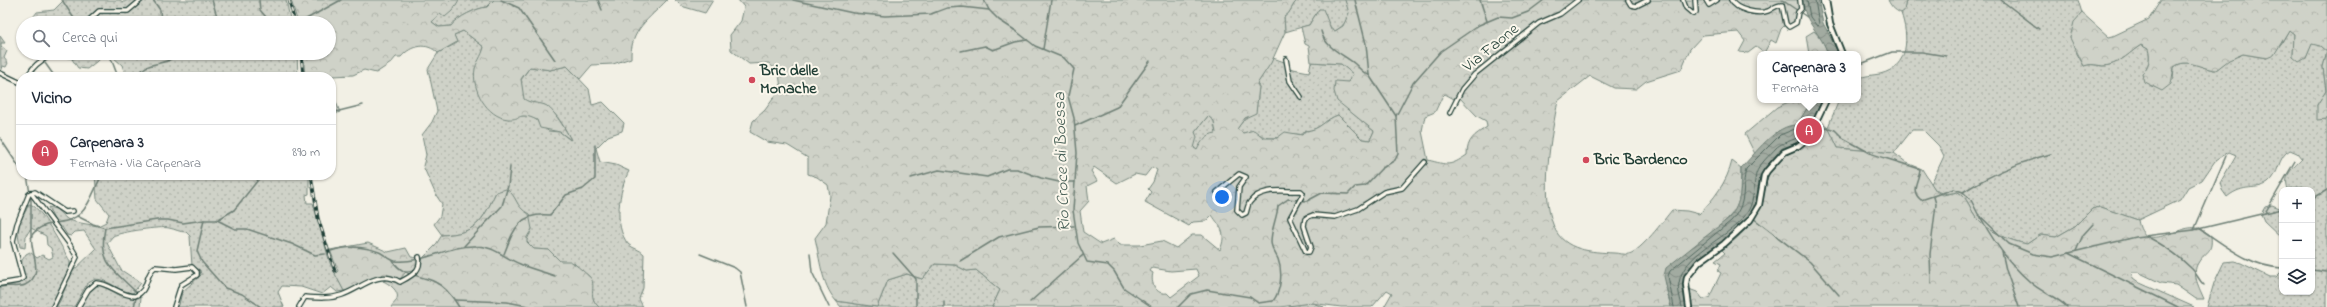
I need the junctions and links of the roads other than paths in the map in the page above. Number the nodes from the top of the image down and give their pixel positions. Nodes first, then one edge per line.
1 (141, 0) edge
2 (1578, 0) edge
3 (1628, 0) edge
4 (1648, 0) edge
5 (1683, 0) edge
6 (1695, 0) edge
7 (1706, 0) edge
8 (1717, 0) edge
9 (1731, 0) edge
10 (1800, 0) edge
11 (1822, 0) edge
12 (1826, 0) edge
13 (94, 16) edge
14 (1830, 24) junction
15 (1841, 51) edge
16 (1286, 59) dead end
17 (45, 60) edge
18 (31, 72) edge
19 (0, 73) edge
20 (16, 81) edge
21 (1301, 97) dead end
22 (1825, 103) edge
23 (1450, 113) dead end
24 (1425, 162) dead end
25 (1217, 192) dead end
26 (30, 193) junction
27 (73, 211) dead end
28 (419, 256) dead end
29 (0, 284) edge
30 (53, 307) edge
31 (78, 307) edge
32 (174, 307) edge
33 (299, 307) edge
34 (1689, 307) edge

1 - 13 street
2 - 23 street, Via Faone
3 - 4 street
5 - 6 street
7 - 8 street
9 - 10 street
11 - 14 street
12 - 14 street
14 - 15 street
16 - 21 street
17 - 18 street
19 - 20 street
22 - 34 street
24 - 25 street
26 - 27 street
26 - 29 street
26 - 30 street
28 - 33 street
31 - 32 street

